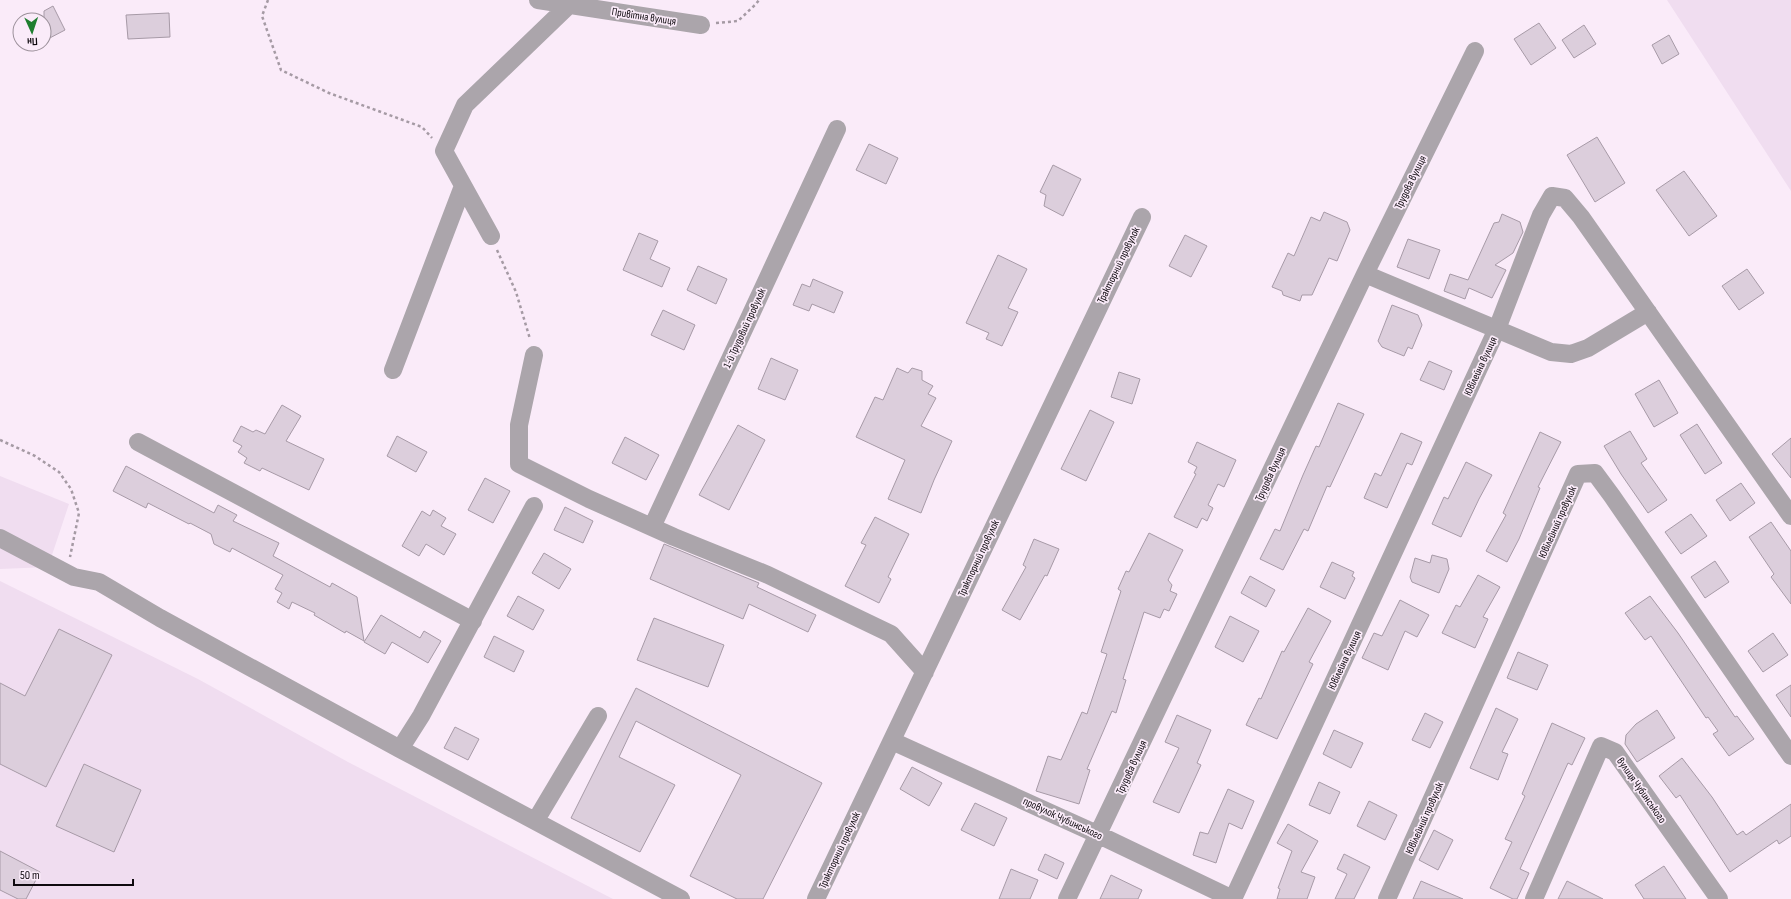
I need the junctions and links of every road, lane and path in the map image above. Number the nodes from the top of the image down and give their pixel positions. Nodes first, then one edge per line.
1 (268, 0) edge
2 (538, 0) edge
3 (759, 0) edge
4 (569, 5) junction
5 (701, 25) joint
6 (1475, 51) dead end
7 (836, 130) dead end
8 (444, 151) junction
9 (464, 186) junction
10 (1142, 217) dead end
11 (491, 236) joint
12 (1365, 274) junction
13 (1648, 312) junction
14 (1497, 329) junction
15 (534, 355) joint
16 (394, 370) dead end
17 (0, 440) edge
18 (138, 442) dead end
19 (534, 506) dead end
20 (1791, 516) edge
21 (652, 527) junction
22 (0, 538) edge
23 (74, 577) junction
24 (473, 621) junction
25 (925, 672) junction
26 (598, 716) dead end
27 (892, 741) junction
28 (400, 749) junction
29 (1791, 756) edge
30 (536, 820) junction
31 (1099, 835) junction
32 (682, 899) edge
33 (816, 899) edge
34 (1067, 899) edge
35 (1233, 899) edge
36 (1387, 899) edge
37 (1534, 899) edge
38 (1719, 899) edge

1 - 8 path
2 - 4 street, Привітна вулиця
3 - 5 path
4 - 5 street, Привітна вулиця
4 - 8 street
6 - 12 street, Трудова вулиця
7 - 21 street, 1-й Трудовий провулок
8 - 9 street
9 - 11 street
9 - 16 street
10 - 25 street, Тракторний провулок
11 - 15 path
12 - 14 street
12 - 31 street, Трудова вулиця
13 - 14 street
13 - 14 street, Ювілейна вулиця
13 - 20 street, Ювілейна вулиця
14 - 35 street, Ювілейна вулиця
15 - 21 street
17 - 23 path
18 - 24 street
19 - 24 street
21 - 25 street
22 - 23 street
23 - 28 street
24 - 28 street
25 - 27 street, Тракторний провулок
26 - 30 street
27 - 31 street, провулок Чубинського
27 - 33 street, Тракторний провулок
28 - 30 street
29 - 36 street, Ювілейний провулок
30 - 32 street
31 - 34 street, Трудова вулиця
31 - 35 street, провулок Чубинського
37 - 38 street, вулиця Чубинського

